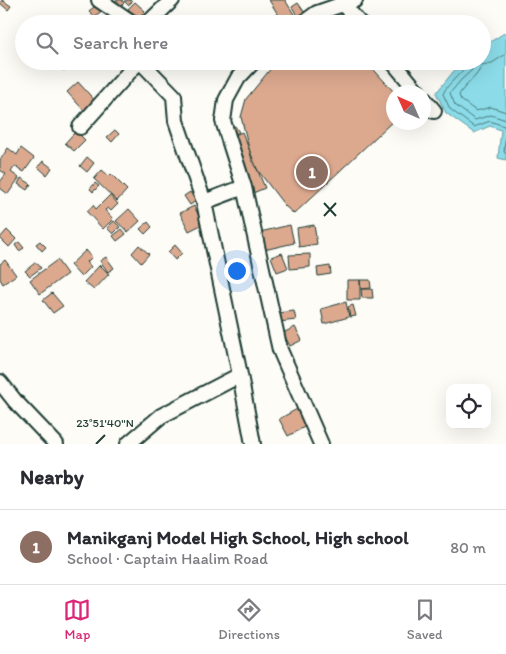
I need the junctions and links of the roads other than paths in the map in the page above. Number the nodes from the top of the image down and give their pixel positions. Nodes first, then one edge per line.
1 (99, 0) edge
2 (172, 0) edge
3 (350, 2) edge
4 (121, 15) edge
5 (156, 15) edge
6 (314, 15) edge
7 (356, 15) edge
8 (132, 70) edge
9 (149, 70) edge
10 (246, 70) edge
11 (400, 70) edge
12 (412, 85) edge
13 (431, 107) edge
14 (434, 111) dead end
15 (80, 127) dead end
16 (241, 189) junction
17 (207, 201) junction
18 (240, 375) junction
19 (0, 382) edge
20 (56, 444) edge
21 (128, 444) edge
22 (253, 444) edge
23 (321, 444) edge

1 - 4 street
2 - 5 street
3 - 6 street
3 - 7 street
8 - 15 street
9 - 17 street
10 - 16 street
11 - 12 street
13 - 14 street
16 - 17 street
16 - 23 street
17 - 18 street
18 - 21 street
18 - 22 street
19 - 20 street

